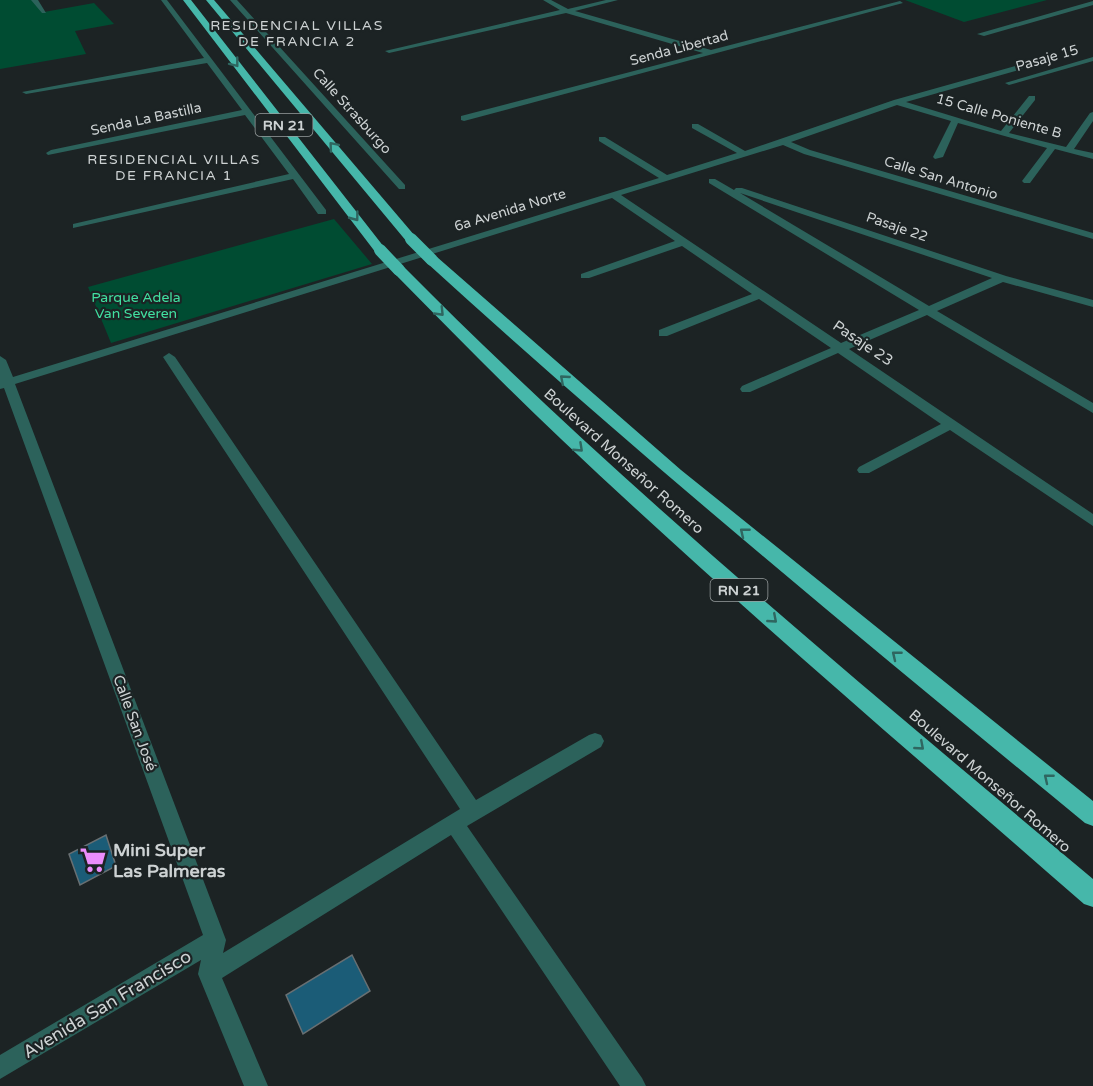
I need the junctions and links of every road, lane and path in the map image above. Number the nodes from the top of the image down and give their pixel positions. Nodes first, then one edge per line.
1 (34, 0) edge
2 (164, 0) edge
3 (187, 0) edge
4 (210, 0) edge
5 (233, 0) edge
6 (546, 0) edge
7 (615, 0) edge
8 (900, 3) dead end
9 (1093, 3) edge
10 (567, 11) junction
11 (44, 12) dead end
12 (981, 34) dead end
13 (389, 51) dead end
14 (712, 53) junction
15 (1093, 59) edge
16 (208, 60) junction
17 (1019, 67) dead end
18 (1009, 83) dead end
19 (26, 92) dead end
20 (1032, 98) dead end
21 (897, 102) junction
22 (246, 112) junction
23 (1093, 115) edge
24 (464, 118) dead end
25 (956, 119) junction
26 (695, 126) dead end
27 (1003, 134) junction
28 (602, 139) dead end
29 (783, 142) junction
30 (1053, 146) junction
31 (1068, 150) junction
32 (51, 153) dead end
33 (744, 154) junction
34 (938, 156) dead end
35 (1093, 156) edge
36 (694, 169) junction
37 (295, 177) junction
38 (666, 178) junction
39 (712, 181) junction
40 (1028, 181) dead end
41 (402, 187) dead end
42 (613, 194) junction
43 (322, 212) dead end
44 (77, 226) dead end
45 (1093, 236) edge
46 (683, 242) junction
47 (585, 276) dead end
48 (1002, 278) junction
49 (761, 294) junction
50 (1060, 294) junction
51 (1093, 304) edge
52 (928, 310) junction
53 (1093, 315) edge
54 (663, 333) dead end
55 (842, 349) junction
56 (169, 357) dead end
57 (0, 360) edge
58 (5, 383) edge
59 (746, 389) dead end
60 (1093, 409) edge
61 (952, 424) junction
62 (864, 470) dead end
63 (1093, 521) edge
64 (596, 741) dead end
65 (1093, 815) edge
66 (464, 817) junction
67 (1093, 895) edge
68 (215, 940) junction
69 (209, 974) junction
70 (0, 1068) edge
71 (256, 1086) edge
72 (634, 1086) edge

1 - 11 street
2 - 16 street
3 -> 67 highway, Boulevard Monseñor Romero / RN 21, bridge
65 -> 4 highway, Boulevard Monseñor Romero / RN 21, bridge
5 - 41 street, Calle Strasburgo
6 - 10 street
7 - 10 street
8 - 14 street, Senda Libertad
9 - 12 street
10 - 13 street
10 - 14 street
14 - 24 street, Senda Libertad
15 - 18 street, Pasaje 15
16 - 19 street
16 - 22 street
17 - 21 street, 6a Avenida Norte
20 - 27 street
21 - 25 street, 15 Calle Poniente B
21 - 29 street, 6a Avenida Norte
22 - 32 street, Senda La Bastilla
22 - 37 street
23 - 31 street
25 - 27 street, 15 Calle Poniente B
25 - 34 street
26 - 33 street
27 - 30 street, 15 Calle Poniente B
28 - 38 street
29 - 33 street, 6a Avenida Norte
29 - 45 street, Calle San Antonio
30 - 31 street, 15 Calle Poniente B
30 - 40 street
31 - 35 street, 15 Calle Poniente B
33 - 36 street, 6a Avenida Norte
36 - 38 street, 6a Avenida Norte
36 - 39 street, Pasaje 22
37 - 43 street
37 - 44 street
38 - 42 street, 6a Avenida Norte
39 - 48 street, Pasaje 22
39 - 52 street
42 - 46 street, Pasaje 23
42 - 58 street, 6a Avenida Norte
46 - 47 street
46 - 49 street, Pasaje 23
48 - 50 street, Pasaje 22
48 - 52 street
49 - 54 street
49 - 55 street, Pasaje 23
50 - 51 street, Pasaje 22
50 - 53 street
52 - 55 street
52 - 60 street
55 - 59 street
55 - 61 street, Pasaje 23
56 - 66 street
57 - 58 street, Calle San José
58 - 68 street, Calle San José
61 - 62 street
61 - 63 street, Pasaje 23
64 - 66 street
66 - 69 street
66 - 72 street
68 - 69 street
68 - 70 street, Avenida San Francisco
69 - 71 street

